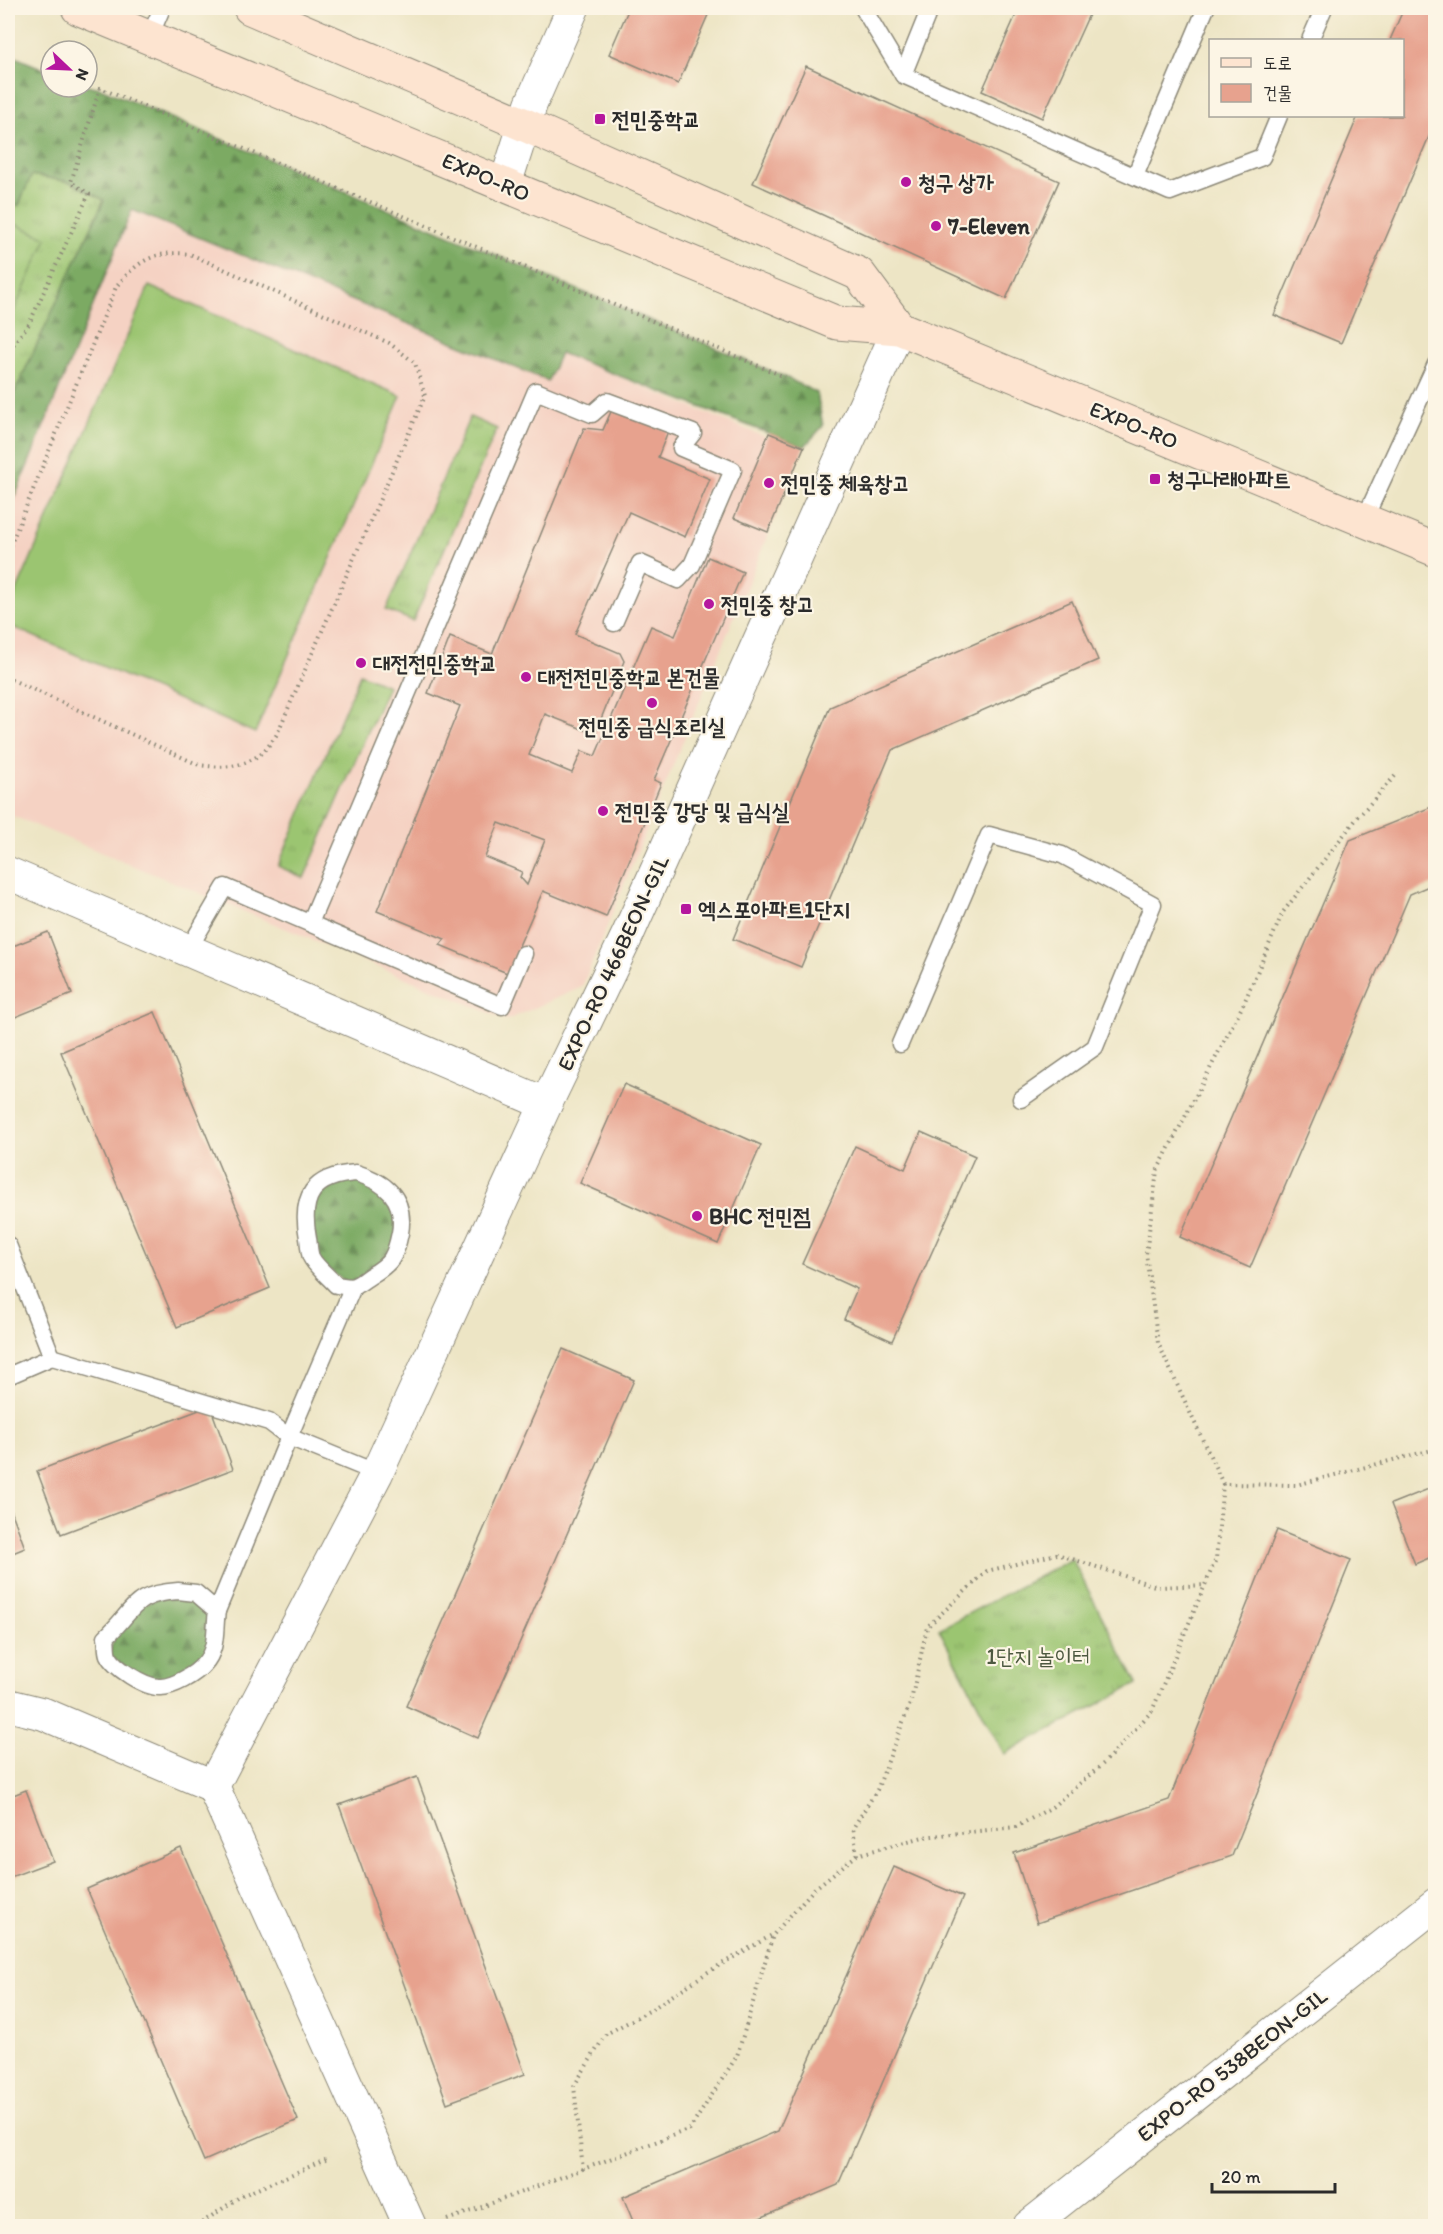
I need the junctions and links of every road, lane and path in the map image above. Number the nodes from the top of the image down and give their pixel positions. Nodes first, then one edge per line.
1 (78, 8) edge
2 (250, 8) edge
3 (573, 8) edge
4 (863, 8) edge
5 (930, 8) edge
6 (1206, 8) edge
7 (1324, 8) edge
8 (156, 22) edge
9 (1310, 39) edge
10 (903, 75) junction
11 (1279, 117) edge
12 (525, 125) junction
13 (1135, 176) junction
14 (505, 185) junction
15 (899, 328) junction
16 (8, 343) edge
17 (1436, 364) edge
18 (785, 377) dead end
19 (1364, 520) junction
20 (1436, 550) edge
21 (8, 551) edge
22 (614, 622) dead end
23 (8, 678) edge
24 (1395, 776) dead end
25 (8, 873) edge
26 (310, 923) junction
27 (188, 950) junction
28 (524, 954) dead end
29 (900, 1044) dead end
30 (1021, 1099) dead end
31 (546, 1104) junction
32 (8, 1245) edge
33 (353, 1287) junction
34 (52, 1357) junction
35 (8, 1376) edge
36 (289, 1437) junction
37 (1436, 1449) edge
38 (377, 1473) junction
39 (1223, 1484) junction
40 (1205, 1585) junction
41 (217, 1611) junction
42 (8, 1705) edge
43 (213, 1786) junction
44 (857, 1855) junction
45 (1436, 1904) edge
46 (773, 1935) junction
47 (330, 2157) dead end
48 (583, 2170) junction
49 (424, 2225) edge
50 (197, 2226) edge
51 (1029, 2226) edge

1 - 8 main road, EXPO-RO
2 - 12 main road
3 - 12 street
4 - 10 lane
5 - 10 lane
6 - 13 lane
7 - 9 lane
8 - 14 main road, EXPO-RO
10 - 13 lane
11 - 13 lane
12 - 14 street
12 - 15 main road
14 - 15 main road, EXPO-RO
15 - 19 main road, EXPO-RO
15 - 31 street, EXPO-RO 466BEON-GIL
16 - 18 path
17 - 19 lane
19 - 20 main road, EXPO-RO
21 - 23 path
22 - 26 lane
24 - 39 path
25 - 27 street
26 - 27 lane
26 - 28 lane
27 - 31 street
29 - 30 lane
31 - 38 street, EXPO-RO 466BEON-GIL
32 - 34 lane
33 - 33 lane
33 - 36 lane
34 - 35 lane
34 - 36 lane
36 - 38 lane
36 - 41 lane
37 - 39 path
38 - 43 street, EXPO-RO 466BEON-GIL
39 - 40 path
40 - 44 path
40 - 44 path
41 - 41 lane
42 - 43 street
43 - 49 street
44 - 46 path
45 - 51 street, EXPO-RO 538BEON-GIL
46 - 48 path
46 - 48 path
47 - 50 path
48 - 49 path

